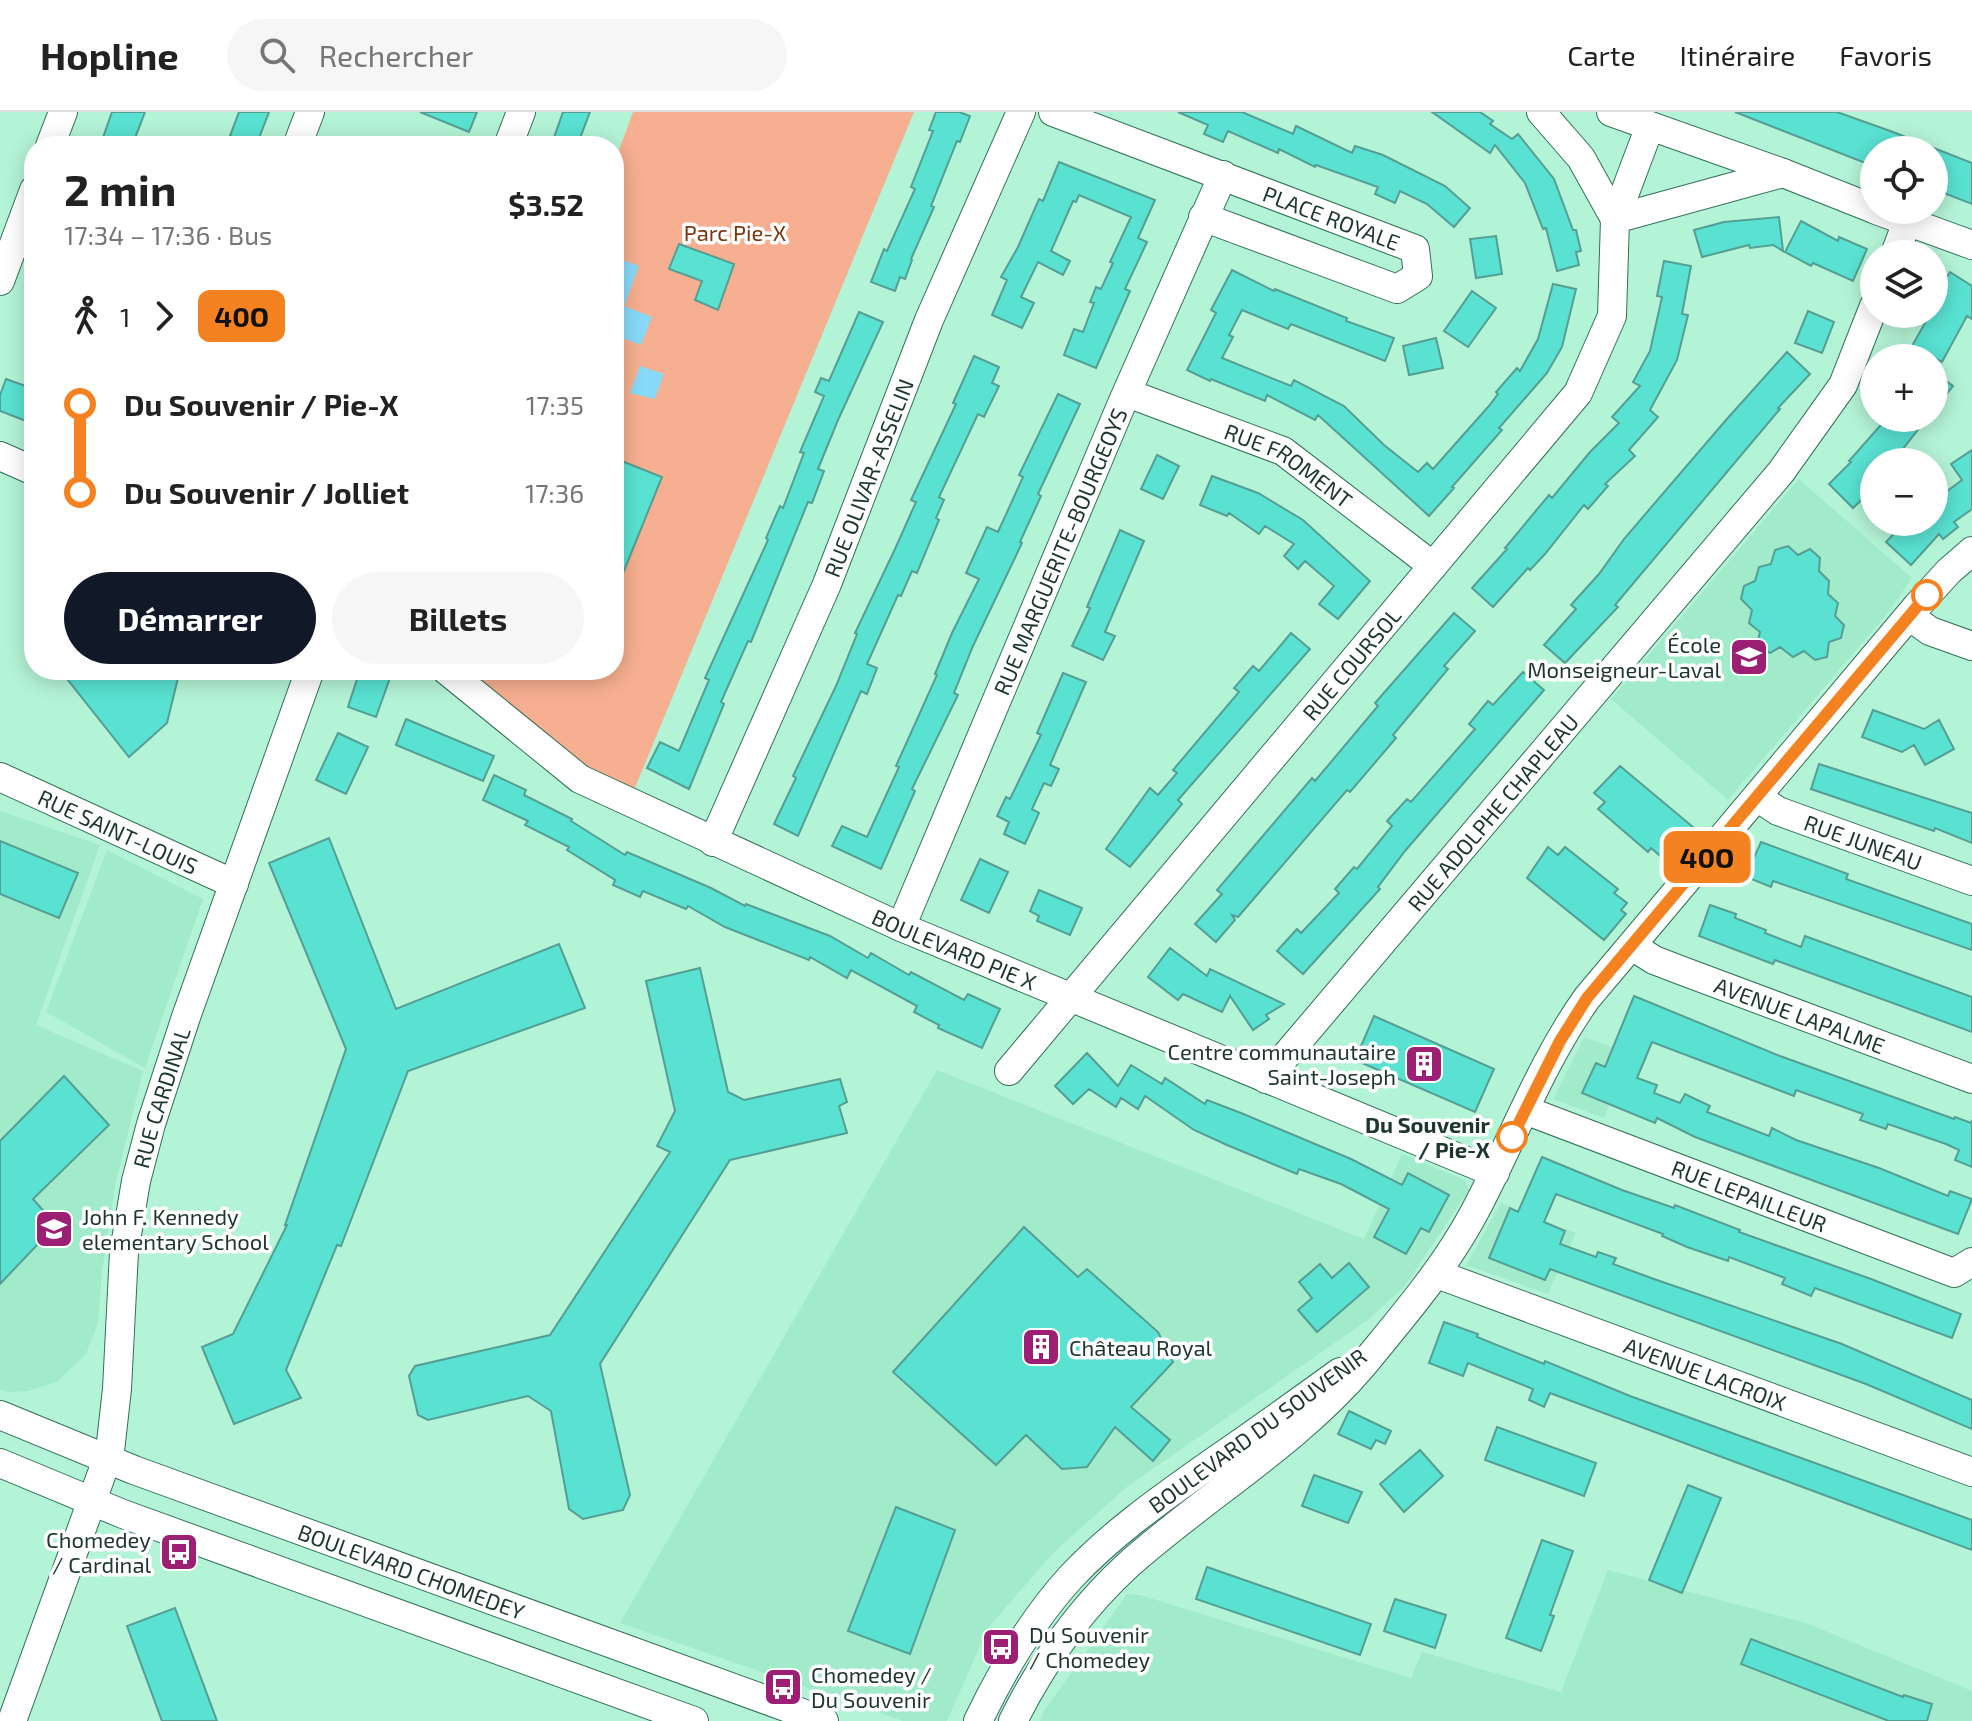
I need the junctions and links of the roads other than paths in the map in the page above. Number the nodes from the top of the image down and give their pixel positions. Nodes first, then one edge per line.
1 (63, 112) edge
2 (310, 112) edge
3 (521, 112) edge
4 (1021, 112) edge
5 (1053, 112) edge
6 (1541, 112) edge
7 (1611, 112) edge
8 (1650, 126) junction
9 (54, 136) edge
10 (301, 136) edge
11 (512, 136) edge
12 (1783, 173) junction
13 (1223, 175) junction
14 (1860, 204) edge
15 (24, 217) edge
16 (1203, 217) junction
17 (1615, 219) junction
18 (1913, 224) edge
19 (1972, 245) edge
20 (0, 281) edge
21 (1865, 328) edge
22 (1127, 393) junction
23 (0, 456) edge
24 (24, 467) edge
25 (1972, 551) edge
26 (1433, 566) junction
27 (1909, 616) junction
28 (1972, 646) edge
29 (306, 680) edge
30 (458, 680) edge
31 (0, 777) edge
32 (1757, 797) junction
33 (713, 842) junction
34 (1972, 881) edge
35 (234, 884) junction
36 (901, 927) junction
37 (1632, 946) junction
38 (1071, 998) junction
39 (1009, 1071) dead end
40 (1266, 1079) junction
41 (1972, 1079) edge
42 (1525, 1110) junction
43 (1495, 1173) junction
44 (1972, 1262) edge
45 (1437, 1274) junction
46 (1385, 1337) junction
47 (0, 1415) edge
48 (108, 1460) junction
49 (0, 1463) edge
50 (1972, 1472) edge
51 (93, 1503) junction
52 (12, 1721) edge
53 (694, 1721) edge
54 (824, 1721) edge
55 (978, 1721) edge
56 (1013, 1721) edge

1 - 9 street
2 - 10 street
3 - 11 street
4 - 33 street, RUE OLIVAR-ASSELIN
5 - 13 street, PLACE ROYALE
6 - 17 street
7 - 8 street
8 - 12 street
8 - 17 street, RUE COURSOL
12 - 14 street
12 - 17 street
13 - 16 street, RUE MARGUERITE-BOURGEOYS
13 - 16 street, PLACE ROYALE
15 - 20 street
16 - 22 street, RUE MARGUERITE-BOURGEOYS
17 - 26 street, RUE COURSOL
18 - 19 street
21 - 40 street, RUE ADOLPHE CHAPLEAU
22 - 26 street, RUE FROMENT
22 - 36 street, RUE MARGUERITE-BOURGEOYS
23 - 24 street
25 - 27 street
26 - 38 street, RUE COURSOL
27 - 28 street
27 - 32 street
29 - 35 street, RUE CARDINAL
30 - 33 street, BOULEVARD PIE X
31 - 35 street, RUE SAINT-LOUIS
32 - 34 street, RUE JUNEAU
32 - 37 street
33 - 36 street, BOULEVARD PIE X
35 - 48 street, RUE CARDINAL
36 - 38 street, BOULEVARD PIE X
37 - 41 street, AVENUE LAPALME
37 - 42 street
38 - 39 street, RUE COURSOL
38 - 40 street, BOULEVARD PIE X
40 - 43 street, BOULEVARD PIE X
42 - 43 street
42 - 44 street, RUE LEPAILLEUR
43 - 45 street
45 - 46 street
45 - 50 street, AVENUE LACROIX
46 - 55 street, BOULEVARD DU SOUVENIR
46 - 56 street, BOULEVARD DU SOUVENIR
47 - 48 street, BOULEVARD CHOMEDEY
48 - 51 street, RUE CARDINAL
48 - 54 street, BOULEVARD CHOMEDEY
49 - 51 street, BOULEVARD CHOMEDEY
51 - 52 street, RUE CARDINAL
51 - 53 street, BOULEVARD CHOMEDEY

